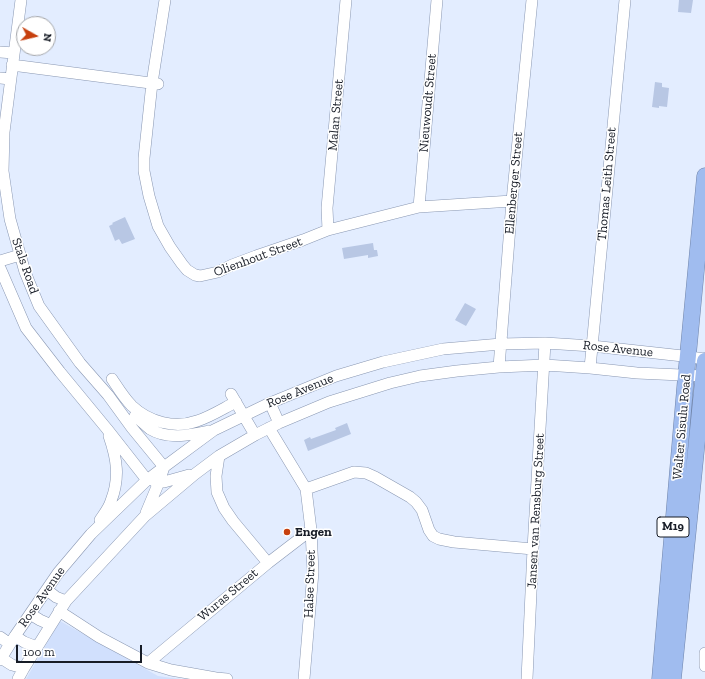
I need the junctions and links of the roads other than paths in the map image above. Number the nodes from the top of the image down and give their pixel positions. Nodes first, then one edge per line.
1 (21, 0) edge
2 (165, 0) edge
3 (346, 0) edge
4 (437, 0) edge
5 (532, 0) edge
6 (625, 0) edge
7 (0, 52) edge
8 (14, 53) junction
9 (12, 65) junction
10 (5, 78) edge
11 (155, 83) junction
12 (705, 176) edge
13 (512, 201) junction
14 (419, 207) junction
15 (328, 230) junction
16 (20, 255) junction
17 (0, 261) edge
18 (0, 268) edge
19 (701, 272) edge
20 (545, 343) junction
21 (500, 344) junction
22 (592, 346) junction
23 (688, 357) junction
24 (545, 365) junction
25 (704, 365) edge
26 (499, 367) junction
27 (590, 368) junction
28 (686, 376) junction
29 (104, 391) junction
30 (270, 403) junction
31 (244, 415) junction
32 (274, 426) junction
33 (107, 429) junction
34 (214, 430) junction
35 (255, 434) junction
36 (219, 456) junction
37 (164, 467) junction
38 (195, 474) junction
39 (147, 480) junction
40 (159, 482) junction
41 (306, 489) junction
42 (683, 500) junction
43 (146, 516) junction
44 (311, 530) junction
45 (91, 534) junction
46 (533, 549) junction
47 (268, 563) junction
48 (47, 590) junction
49 (675, 592) junction
50 (66, 601) junction
51 (59, 611) junction
52 (30, 614) junction
53 (51, 625) junction
54 (0, 637) edge
55 (13, 640) junction
56 (37, 647) junction
57 (705, 653) edge
58 (0, 659) edge
59 (148, 663) junction
60 (705, 666) edge
61 (24, 668) junction
62 (18, 679) edge
63 (226, 679) edge
64 (304, 679) edge
65 (527, 679) edge
66 (660, 679) edge
67 (673, 679) edge

1 - 8 street, Stals Road
2 - 11 street, Olienhout Street
3 - 15 street, Malan Street
4 - 14 street, Nieuwoudt Street
5 - 13 street, Ellenberger Street
6 - 22 street, Thomas Leith Street
7 - 8 street
8 - 9 street, Stals Road
9 - 10 street, Stals Road
9 - 11 street
10 - 16 street, Stals Road
11 - 15 street, Olienhout Street
12 - 19 highway, Walter Sisulu Road / M19
13 - 14 street, Olienhout Street
13 - 21 street, Ellenberger Street
14 - 15 street, Olienhout Street
16 - 17 street
16 - 29 street, Stals Road
18 - 33 street, Stals Road
19 - 23 highway, Walter Sisulu Road / M19
20 - 21 street, Rose Avenue
20 - 22 street, Rose Avenue
20 - 24 street, Jansen van Rensburg Street
21 - 26 street, Ellenberger Street
21 - 30 street, Rose Avenue
22 - 23 street, Rose Avenue
22 - 27 street, Thomas Leith Street
23 - 25 street, Rose Avenue
23 - 28 highway, Walter Sisulu Road / M19
24 - 26 street, Rose Avenue
24 - 27 street, Rose Avenue
24 - 46 street, Jansen van Rensburg Street
25 - 28 street, Rose Avenue
25 - 42 highway, Walter Sisulu Road / M19
26 - 32 street, Rose Avenue
27 - 28 street, Rose Avenue
28 - 42 highway, Walter Sisulu Road / M19
29 - 31 street
29 - 34 street
29 - 37 street, Stals Road
30 - 31 street, Rose Avenue
30 - 32 street, Halse Street
31 - 34 street, Rose Avenue
31 - 35 street
32 - 35 street, Rose Avenue
32 - 41 street, Halse Street
33 - 39 street, Stals Road
33 - 45 street
34 - 37 street, Rose Avenue
35 - 36 street, Rose Avenue
36 - 38 street, Rose Avenue
36 - 47 street
37 - 39 street, Rose Avenue
37 - 40 street
38 - 40 street
38 - 43 street, Rose Avenue
39 - 40 street
39 - 45 street, Rose Avenue
40 - 43 street
41 - 44 street, Halse Street
41 - 46 street
42 - 49 highway, Walter Sisulu Road / M19
43 - 50 street, Rose Avenue
44 - 47 street, Wuras Street
44 - 64 street, Halse Street
45 - 48 street, Rose Avenue
46 - 65 street, Jansen van Rensburg Street
47 - 59 street, Wuras Street
48 - 50 street
48 - 52 street, Rose Avenue
49 - 66 highway, Walter Sisulu Road / M19
49 - 67 highway, Walter Sisulu Road / M19
50 - 51 street, Rose Avenue
51 - 53 street, Rose Avenue
51 - 59 street
52 - 53 street
52 - 55 street, Rose Avenue
53 - 56 street, Rose Avenue
54 - 55 street
55 - 56 street
55 - 58 street, Rose Avenue
56 - 61 street, Rose Avenue
57 - 60 street
58 - 61 street
59 - 63 street
61 - 62 street, Rose Avenue

